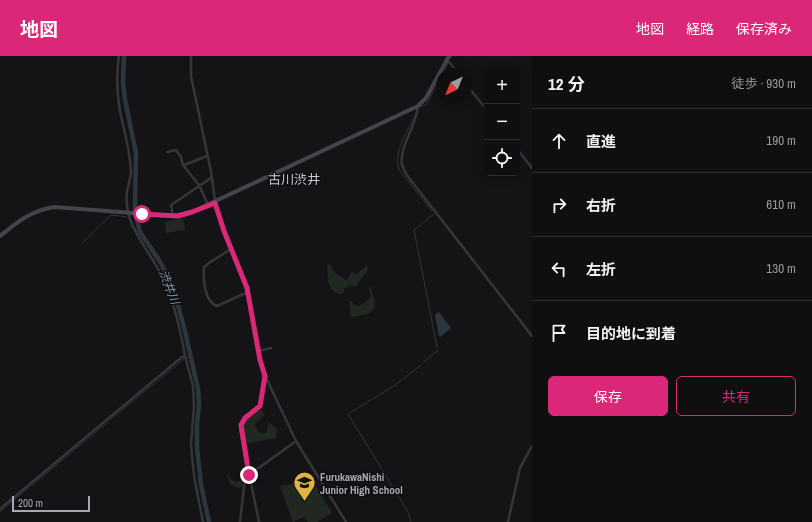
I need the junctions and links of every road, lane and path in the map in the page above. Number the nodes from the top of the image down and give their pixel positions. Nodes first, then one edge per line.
1 (118, 56) edge
2 (191, 56) edge
3 (447, 58) edge
4 (454, 68) edge
5 (472, 91) edge
6 (418, 106) junction
7 (484, 106) edge
8 (167, 152) dead end
9 (520, 153) edge
10 (207, 156) junction
11 (183, 165) junction
12 (532, 168) edge
13 (211, 177) junction
14 (199, 186) junction
15 (215, 203) junction
16 (208, 205) junction
17 (128, 213) junction
18 (173, 216) junction
19 (0, 236) edge
20 (231, 249) junction
21 (248, 292) junction
22 (532, 336) edge
23 (271, 348) dead end
24 (259, 351) junction
25 (185, 356) junction
26 (265, 376) junction
27 (296, 442) junction
28 (532, 446) edge
29 (249, 475) junction
30 (0, 510) edge
31 (203, 522) edge
32 (240, 522) edge
33 (258, 522) edge
34 (346, 522) edge
35 (508, 522) edge

1 - 17 street
2 - 10 street
3 - 4 street
3 - 6 street
5 - 7 street
6 - 15 street
6 - 22 street
8 - 11 street
9 - 12 street
10 - 11 street
10 - 13 street
11 - 14 street
13 - 14 street
13 - 15 street
14 - 16 street
14 - 18 street
15 - 16 street
15 - 20 street
16 - 18 street
17 - 18 street
17 - 19 street
17 - 25 street
20 - 21 street
20 - 21 street
21 - 24 street
23 - 24 street
24 - 26 street
25 - 30 street
25 - 31 street
26 - 27 street
26 - 29 street
27 - 29 street
27 - 34 street
28 - 35 street
29 - 32 street
29 - 33 street

